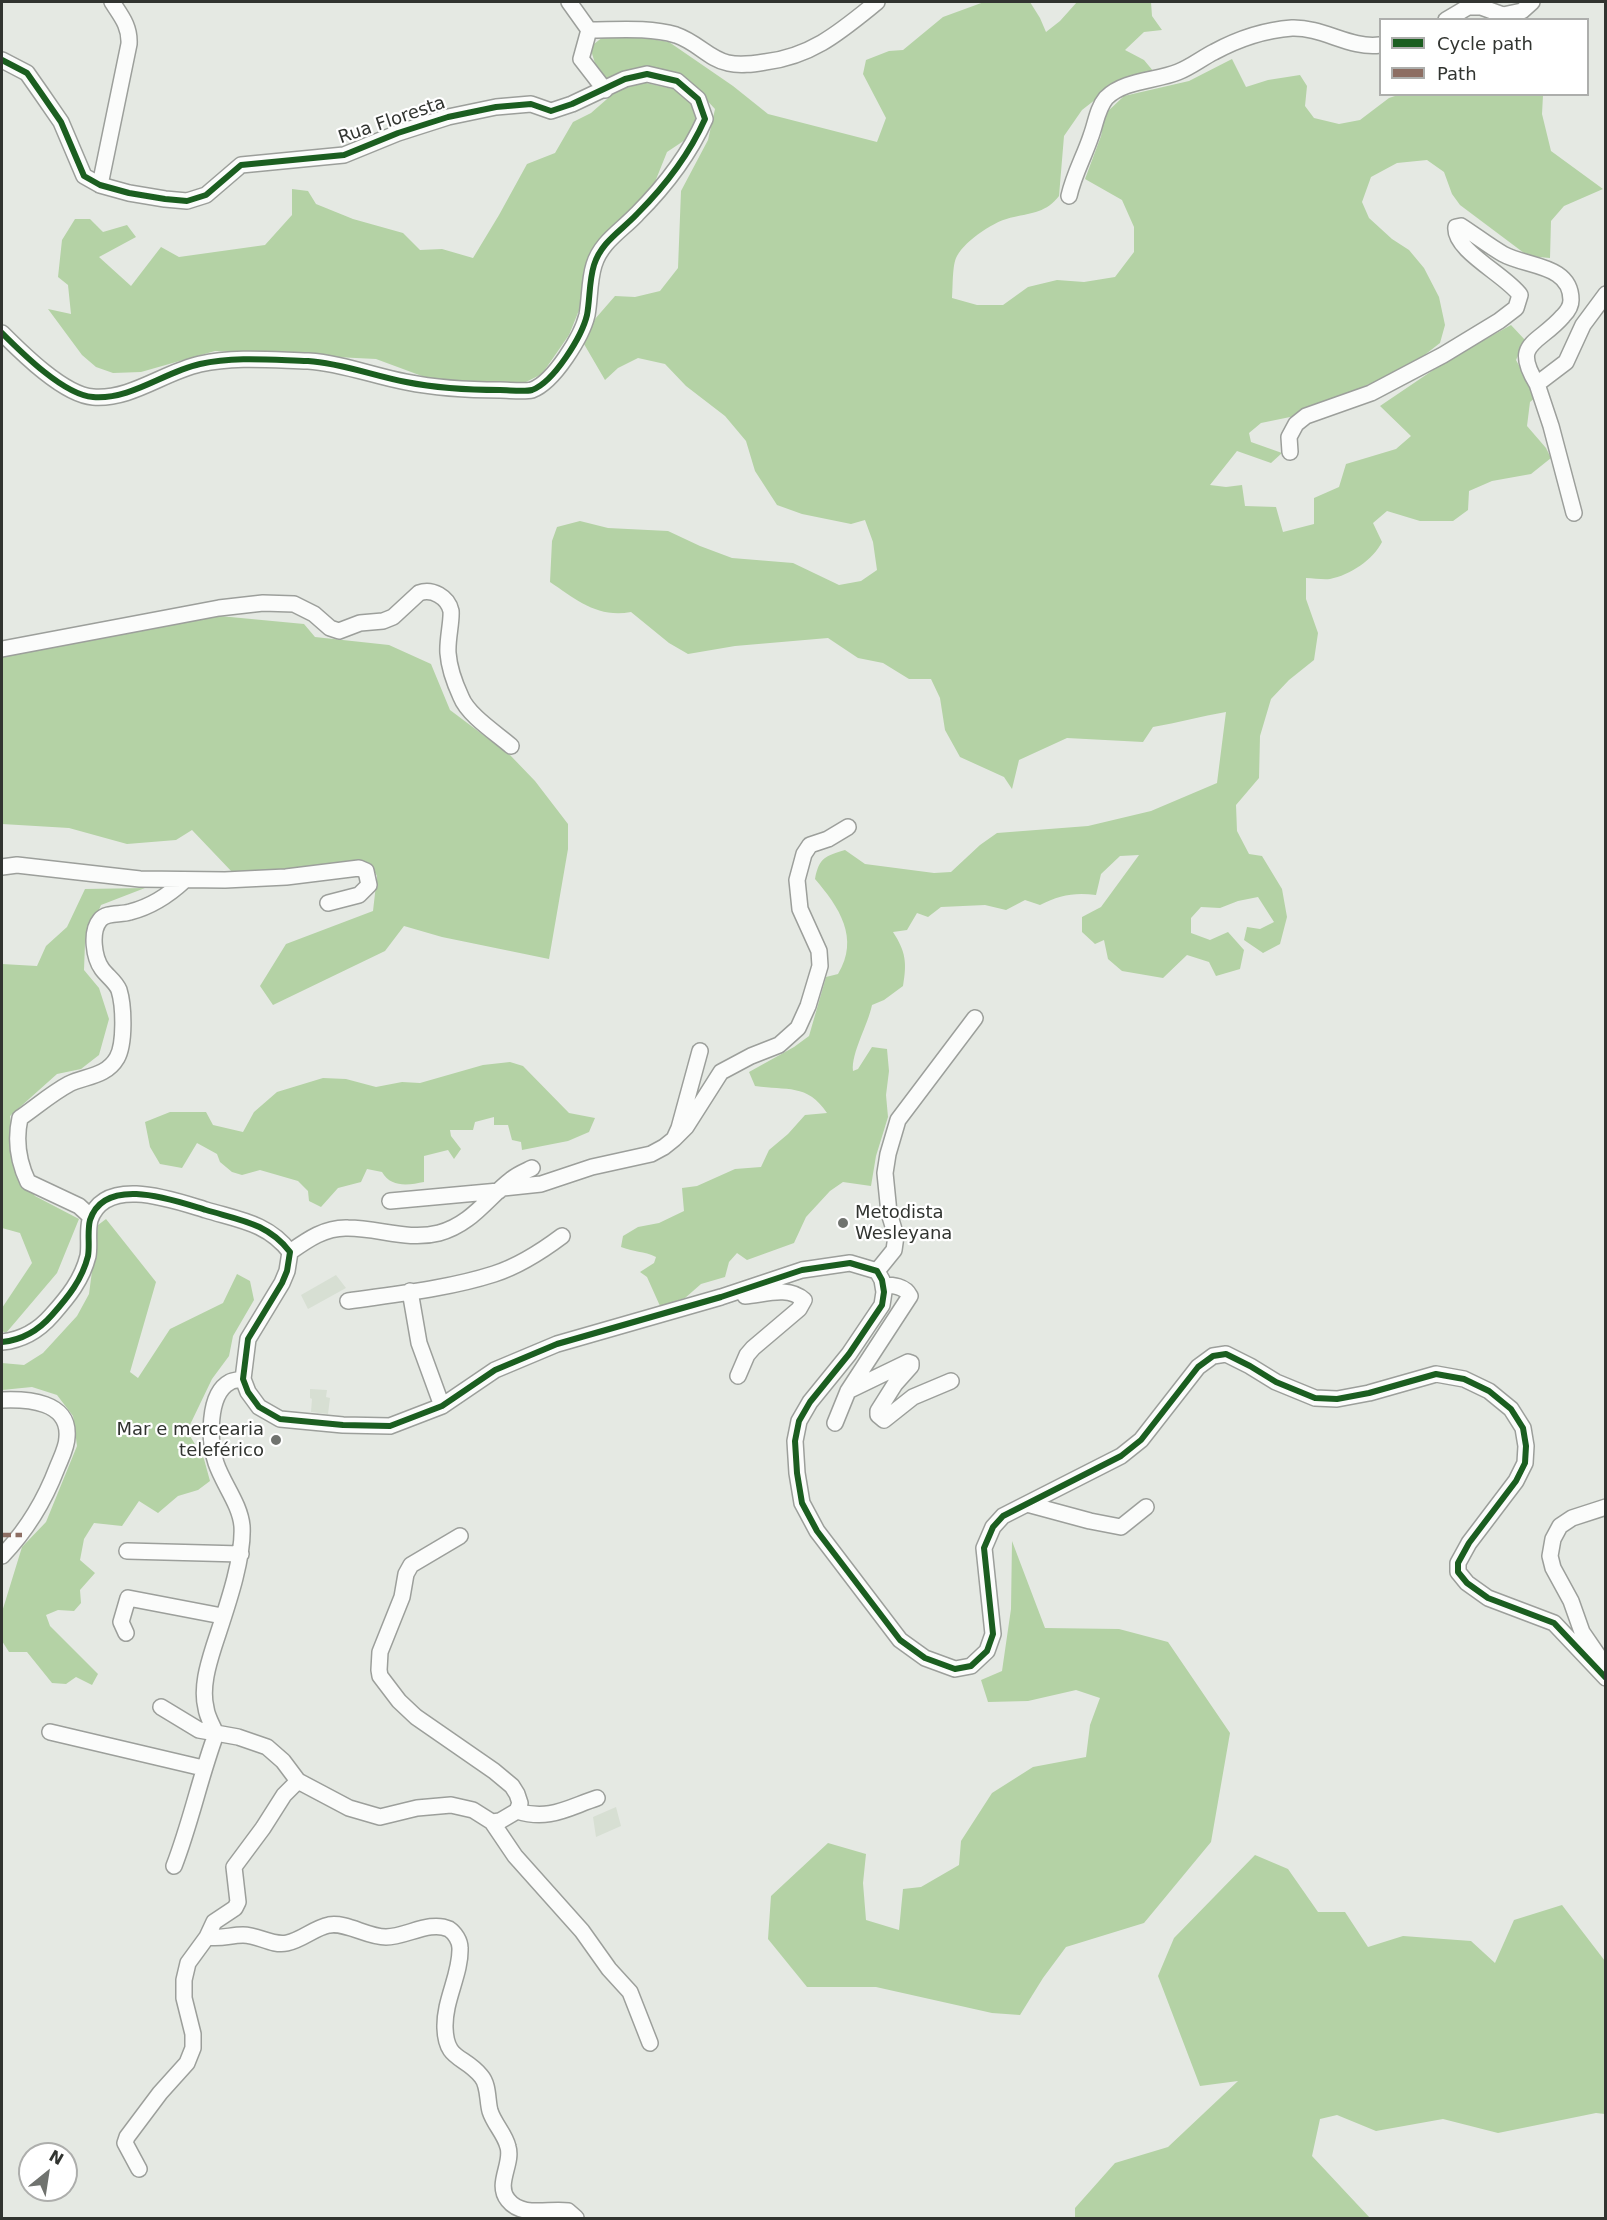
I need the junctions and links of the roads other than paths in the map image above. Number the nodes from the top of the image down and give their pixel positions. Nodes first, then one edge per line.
1 (112, 2) edge
2 (569, 2) edge
3 (877, 2) edge
4 (1532, 2) edge
5 (1450, 18) edge
6 (589, 30) junction
7 (1379, 45) edge
8 (2, 60) edge
9 (605, 90) junction
10 (100, 185) junction
11 (1069, 195) dead end
12 (1605, 294) edge
13 (2, 333) edge
14 (1537, 384) junction
15 (1290, 452) dead end
16 (1574, 513) dead end
17 (2, 649) edge
18 (511, 746) dead end
19 (848, 827) dead end
20 (2, 867) edge
21 (185, 880) junction
22 (328, 903) dead end
23 (975, 1018) dead end
24 (700, 1052) dead end
25 (674, 1139) junction
26 (532, 1168) dead end
27 (501, 1189) junction
28 (390, 1201) dead end
29 (91, 1217) junction
30 (562, 1236) dead end
31 (290, 1252) junction
32 (880, 1278) junction
33 (410, 1291) junction
34 (721, 1298) junction
35 (348, 1301) dead end
36 (2, 1342) edge
37 (738, 1376) dead end
38 (243, 1379) junction
39 (951, 1381) dead end
40 (848, 1391) junction
41 (2, 1400) edge
42 (442, 1406) junction
43 (835, 1423) dead end
44 (1027, 1504) junction
45 (1146, 1507) dead end
46 (1605, 1508) edge
47 (460, 1536) dead end
48 (127, 1551) dead end
49 (241, 1554) junction
50 (2, 1557) edge
51 (222, 1616) junction
52 (126, 1633) dead end
53 (1605, 1666) edge
54 (1605, 1678) edge
55 (161, 1707) dead end
56 (50, 1732) dead end
57 (216, 1734) junction
58 (203, 1768) junction
59 (298, 1781) junction
60 (597, 1798) dead end
61 (517, 1811) junction
62 (492, 1822) junction
63 (174, 1866) dead end
64 (207, 1937) junction
65 (650, 2043) dead end
66 (139, 2169) dead end
67 (576, 2218) edge

1 - 10 street
2 - 6 street
3 - 6 street
4 - 5 street
6 - 9 street
7 - 11 street
8 - 10 street, Rua Floresta
9 - 10 street, Rua Floresta
9 - 13 street, Rua Floresta
12 - 14 street
14 - 15 street
14 - 16 street
17 - 18 street
19 - 25 street
20 - 21 street
21 - 22 street
21 - 29 street
23 - 32 street
24 - 25 street
25 - 27 street
26 - 27 street
27 - 28 street
27 - 31 street
29 - 31 street
29 - 36 street
30 - 33 street
31 - 38 street
32 - 34 street
32 - 40 street
32 - 44 street
33 - 35 street
33 - 42 street
34 - 37 street
34 - 42 street
38 - 42 street
38 - 49 street
39 - 40 street
40 - 43 street
41 - 50 street
44 - 45 street
44 - 54 street
46 - 53 street
47 - 61 street
48 - 49 street
49 - 51 street
51 - 52 street
51 - 57 street
55 - 57 street
56 - 58 street
57 - 58 street
57 - 59 street
58 - 63 street
59 - 62 street
59 - 64 street
60 - 61 street
61 - 62 street
62 - 65 street
64 - 66 street
64 - 67 street

